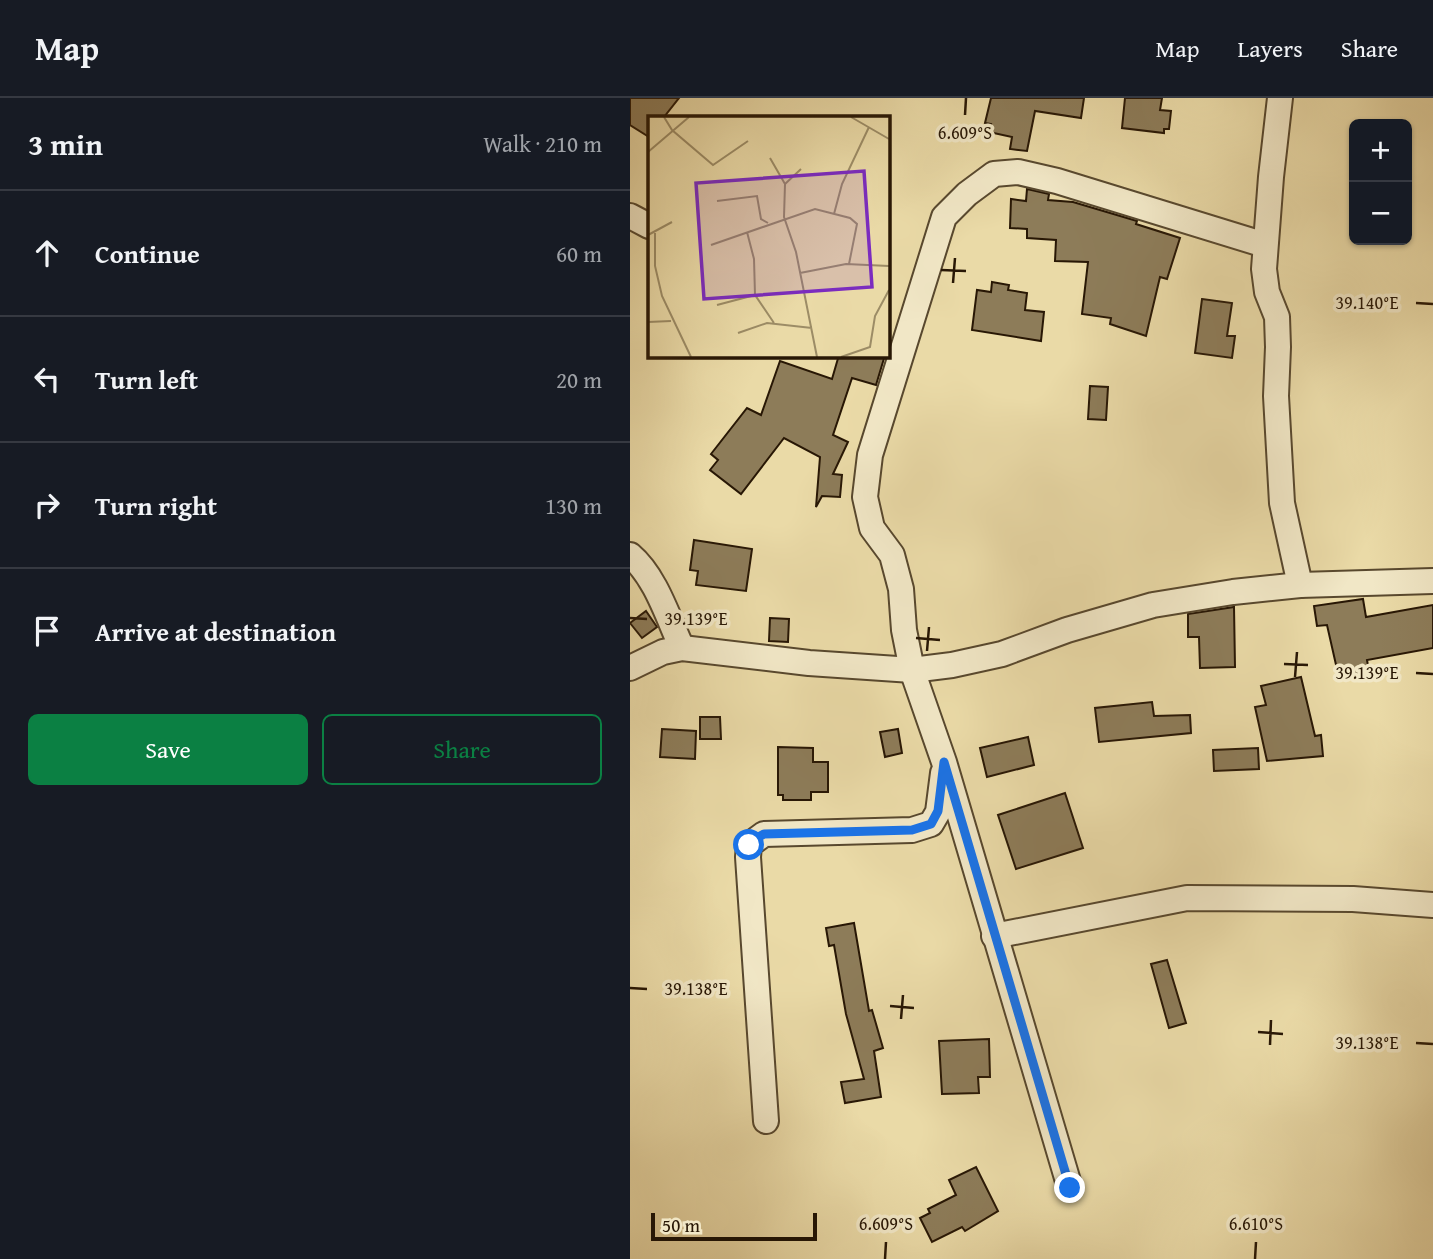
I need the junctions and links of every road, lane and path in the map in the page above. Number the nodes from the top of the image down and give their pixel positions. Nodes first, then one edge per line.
1 (1280, 98) edge
2 (630, 216) edge
3 (648, 225) edge
4 (1265, 245) junction
5 (899, 321) edge
6 (630, 555) edge
7 (1433, 581) edge
8 (1300, 585) junction
9 (682, 648) junction
10 (630, 668) edge
11 (912, 670) junction
12 (944, 762) junction
13 (1433, 905) edge
14 (995, 936) junction
15 (766, 1121) dead end
16 (1070, 1188) dead end

1 - 4 street
2 - 3 street
4 - 5 street
4 - 8 street
5 - 11 street
6 - 9 street
7 - 8 street
8 - 11 street
9 - 10 street
9 - 11 street
11 - 12 street
12 - 14 street
12 - 15 street
13 - 14 street
14 - 16 street

